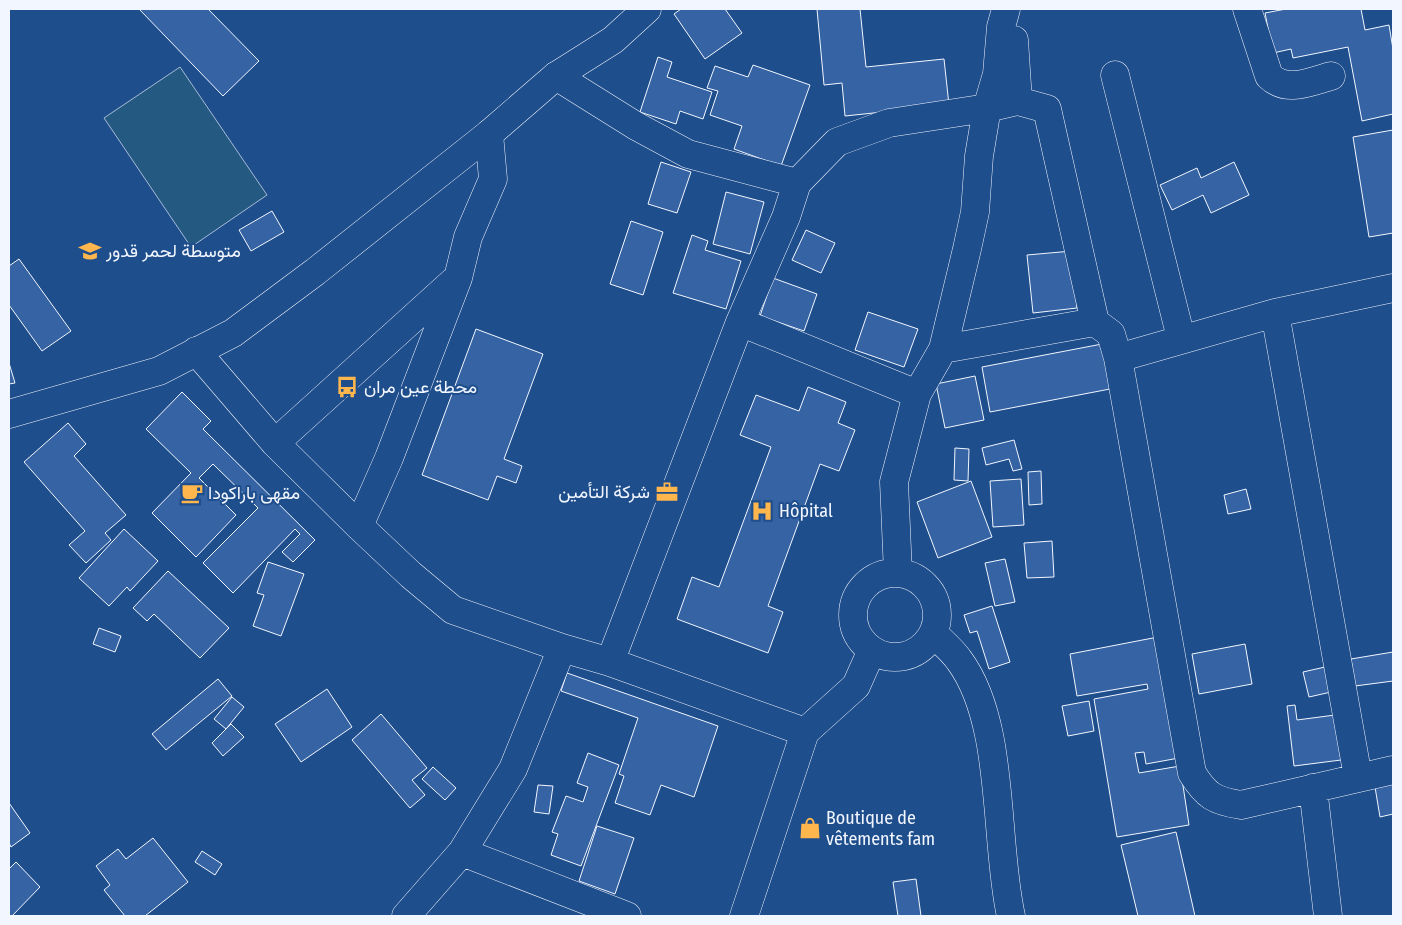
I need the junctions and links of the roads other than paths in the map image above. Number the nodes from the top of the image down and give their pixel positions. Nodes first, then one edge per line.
1 (647, 9) edge
2 (1006, 9) edge
3 (1012, 9) edge
4 (1247, 9) edge
5 (556, 76) junction
6 (1115, 76) dead end
7 (1331, 76) dead end
8 (1018, 101) junction
9 (987, 108) junction
10 (489, 134) junction
11 (797, 183) junction
12 (458, 278) junction
13 (1393, 288) edge
14 (1275, 313) junction
15 (740, 322) junction
16 (1094, 322) junction
17 (1181, 338) junction
18 (943, 349) junction
19 (196, 351) junction
20 (1118, 358) junction
21 (917, 394) junction
22 (9, 414) edge
23 (276, 442) junction
24 (359, 526) junction
25 (898, 573) junction
26 (933, 633) junction
27 (562, 648) junction
28 (872, 650) junction
29 (610, 662) junction
30 (805, 732) junction
31 (1393, 770) edge
32 (1358, 778) junction
33 (1313, 788) junction
34 (462, 852) junction
35 (406, 916) edge
36 (626, 916) edge
37 (744, 916) edge
38 (1012, 916) edge
39 (1328, 916) edge

1 - 5 street
2 - 9 street
3 - 8 street
4 - 7 street
5 - 10 street
5 - 11 street
6 - 17 street
8 - 9 street
8 - 16 street
9 - 11 street
9 - 18 street
10 - 12 street
10 - 19 street
11 - 15 street
12 - 23 street
12 - 24 street
13 - 14 street
14 - 17 street
14 - 32 street
15 - 21 street
15 - 29 street
16 - 18 street
16 - 20 street
17 - 20 street
18 - 21 street
19 - 22 street
19 - 23 street
20 - 33 street
21 - 25 street
23 - 24 street
24 - 27 street
25 - 26 street
25 - 28 street
26 - 28 street
26 - 38 street
27 - 29 street
27 - 34 street
28 - 30 street
29 - 30 street
30 - 37 street
31 - 32 street
32 - 33 street
33 - 39 street
34 - 35 street
34 - 36 street

